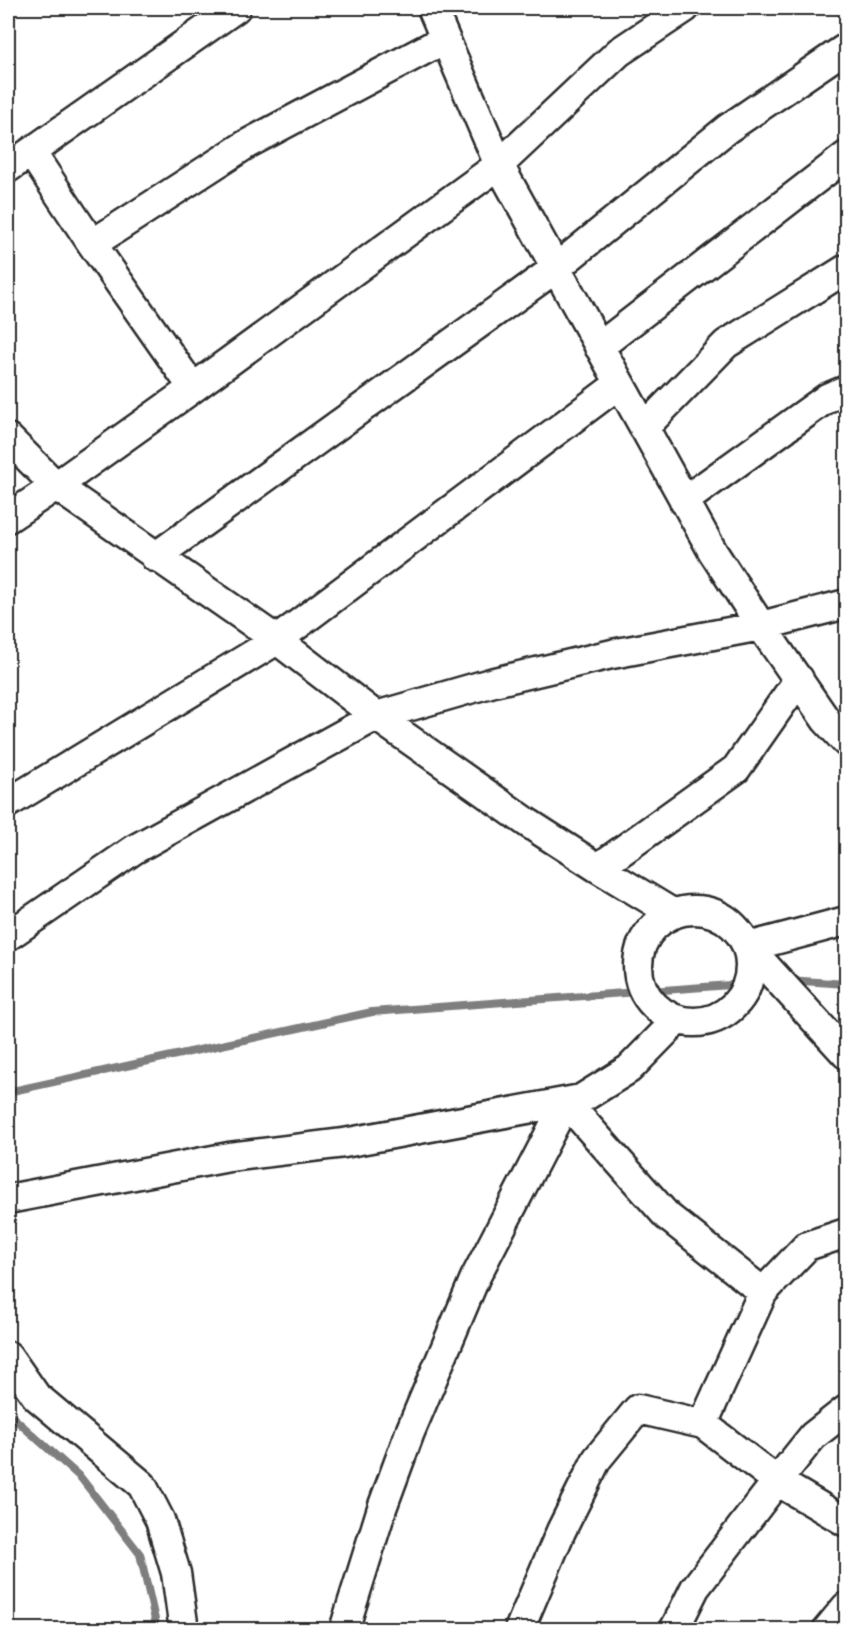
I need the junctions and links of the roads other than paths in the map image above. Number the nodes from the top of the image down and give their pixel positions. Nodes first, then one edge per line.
1 (236, 8) edge
2 (432, 8) edge
3 (685, 8) edge
4 (445, 39) junction
5 (846, 48) edge
6 (31, 152) junction
7 (846, 156) edge
8 (499, 165) junction
9 (8, 168) edge
10 (92, 244) junction
11 (556, 268) junction
12 (846, 269) edge
13 (599, 348) junction
14 (619, 384) junction
15 (193, 388) junction
16 (846, 390) edge
17 (644, 428) junction
18 (8, 438) edge
19 (56, 486) junction
20 (684, 501) junction
21 (8, 518) edge
22 (155, 557) junction
23 (846, 604) edge
24 (761, 626) junction
25 (277, 640) junction
26 (799, 679) junction
27 (376, 716) junction
28 (846, 742) edge
29 (8, 802) edge
30 (598, 868) junction
31 (674, 914) junction
32 (846, 921) edge
33 (8, 936) edge
34 (748, 947) junction
35 (677, 1020) junction
36 (846, 1054) edge
37 (566, 1102) junction
38 (8, 1199) edge
39 (846, 1233) edge
40 (763, 1292) junction
41 (8, 1356) edge
42 (846, 1410) edge
43 (703, 1424) junction
44 (777, 1481) junction
45 (846, 1522) edge
46 (846, 1607) edge
47 (184, 1629) edge
48 (344, 1629) edge
49 (519, 1629) edge
50 (674, 1629) edge
51 (827, 1629) edge

1 - 6 street
2 - 4 street
3 - 8 street
4 - 8 street
4 - 10 street
5 - 11 street
6 - 9 street
6 - 10 street
7 - 13 street
8 - 11 street
8 - 15 street
10 - 15 street
11 - 13 street
11 - 22 street
12 - 17 street
13 - 14 street
14 - 17 street
14 - 25 street
15 - 19 street
16 - 20 street
17 - 20 street
18 - 19 street
19 - 21 street
19 - 22 street
20 - 24 street
22 - 25 street
23 - 24 street
24 - 26 street
24 - 27 street
25 - 27 street
25 - 29 street
26 - 28 street
26 - 30 street
27 - 30 street
27 - 33 street
30 - 31 street
31 - 34 street
31 - 35 street
32 - 34 street
34 - 35 street
34 - 36 street
35 - 37 street
37 - 38 street
37 - 40 street
37 - 48 street
39 - 40 street
40 - 43 street
41 - 47 street
42 - 44 street
43 - 44 street
43 - 49 street
44 - 45 street
44 - 50 street
46 - 51 street

